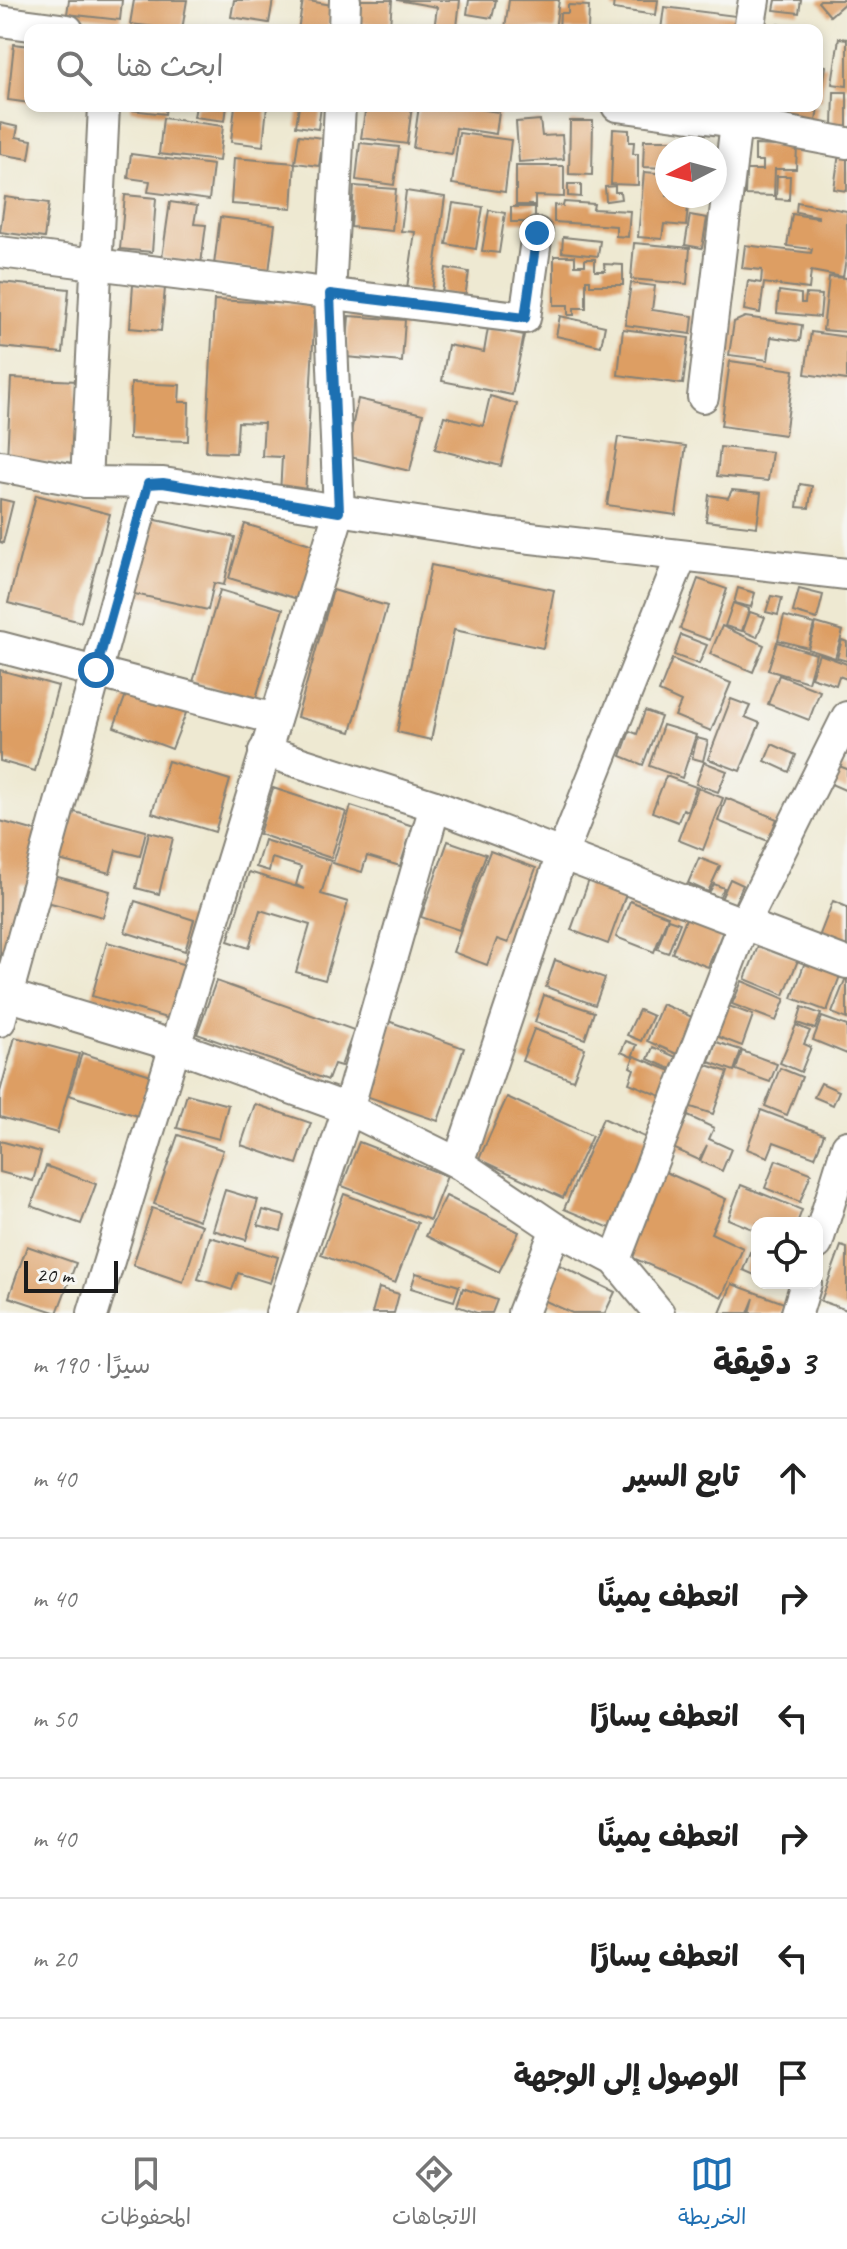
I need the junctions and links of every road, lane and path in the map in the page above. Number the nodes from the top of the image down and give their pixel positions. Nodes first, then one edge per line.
1 (345, 0) edge
2 (754, 0) edge
3 (0, 21) edge
4 (24, 24) edge
5 (344, 24) edge
6 (750, 24) edge
7 (104, 112) edge
8 (340, 112) edge
9 (707, 112) edge
10 (737, 114) edge
11 (847, 143) edge
12 (537, 233) dead end
13 (0, 252) edge
14 (96, 266) junction
15 (330, 294) junction
16 (703, 397) dead end
17 (0, 466) edge
18 (86, 482) junction
19 (148, 484) junction
20 (339, 512) junction
21 (681, 557) junction
22 (847, 574) edge
23 (0, 647) edge
24 (96, 670) junction
25 (847, 717) edge
26 (275, 719) junction
27 (264, 751) junction
28 (435, 806) junction
29 (562, 854) junction
30 (743, 926) junction
31 (847, 963) edge
32 (3, 1003) edge
33 (175, 1046) junction
34 (348, 1109) junction
35 (847, 1146) edge
36 (458, 1163) junction
37 (556, 1229) junction
38 (829, 1233) edge
39 (615, 1260) junction
40 (804, 1289) edge
41 (93, 1313) edge
42 (281, 1313) edge
43 (523, 1313) edge
44 (659, 1313) edge
45 (797, 1313) edge

1 - 5 street
2 - 6 street
3 - 4 street
7 - 14 street
8 - 15 street
9 - 10 street
10 - 11 street
10 - 16 street
12 - 15 street
13 - 14 street
14 - 15 street
14 - 18 street
15 - 20 street
17 - 18 street
18 - 19 street
19 - 20 street
19 - 24 street
20 - 21 street
20 - 26 street
21 - 22 street
21 - 29 street
23 - 24 street
24 - 26 street
24 - 32 street
25 - 30 street
26 - 27 street
27 - 28 street
27 - 33 street
28 - 29 street
28 - 34 street
29 - 30 street
29 - 36 street
30 - 31 street
30 - 39 street
32 - 33 street
33 - 34 street
33 - 41 street
34 - 36 street
34 - 42 street
35 - 38 street
36 - 37 street
37 - 39 street
37 - 43 street
39 - 44 street
40 - 45 street

